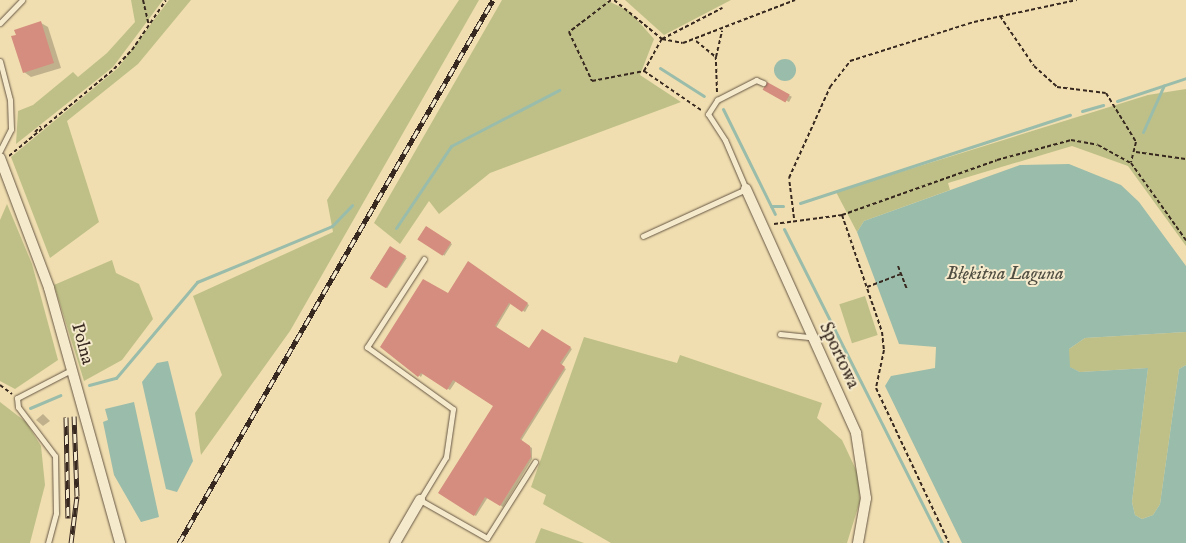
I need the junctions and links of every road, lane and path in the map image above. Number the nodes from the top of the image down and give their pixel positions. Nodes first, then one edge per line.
1 (22, 0) edge
2 (143, 0) edge
3 (166, 0) edge
4 (612, 0) edge
5 (796, 0) edge
6 (1078, 0) edge
7 (722, 8) dead end
8 (1000, 16) junction
9 (0, 23) edge
10 (149, 26) junction
11 (722, 31) junction
12 (662, 39) junction
13 (696, 41) junction
14 (716, 57) junction
15 (0, 61) edge
16 (644, 70) junction
17 (763, 83) dead end
18 (717, 100) junction
19 (708, 114) junction
20 (0, 151) edge
21 (1136, 152) junction
22 (1186, 159) edge
23 (2, 160) edge
24 (1131, 162) junction
25 (746, 189) junction
26 (842, 215) junction
27 (794, 218) junction
28 (775, 224) dead end
29 (643, 236) dead end
30 (1186, 240) edge
31 (424, 259) dead end
32 (898, 266) dead end
33 (902, 274) junction
34 (867, 287) junction
35 (907, 289) dead end
36 (780, 334) dead end
37 (811, 337) junction
38 (71, 370) junction
39 (0, 385) edge
40 (17, 398) junction
41 (535, 462) dead end
42 (420, 500) junction
43 (48, 543) edge
44 (120, 543) edge
45 (395, 543) edge
46 (858, 543) edge
47 (949, 543) edge

1 - 9 lane
2 - 10 path
3 - 10 path
4 - 12 path
4 - 16 path
5 - 11 path
6 - 8 path
7 - 12 path
8 - 21 path
8 - 27 path
10 - 23 path
11 - 13 path
11 - 14 path
12 - 13 path
12 - 16 path
13 - 14 path
14 - 18 path
15 - 20 lane
16 - 19 path
17 - 18 lane
18 - 19 lane
19 - 25 lane
21 - 22 path
21 - 24 path
23 - 38 street, Polna
24 - 26 path
24 - 30 path
25 - 29 lane
25 - 37 street, Sportowa
26 - 27 path
26 - 34 path
27 - 28 path
31 - 42 lane
32 - 33 path
33 - 34 path
33 - 35 path
34 - 47 path
36 - 37 lane
37 - 46 street, Sportowa
38 - 40 lane
38 - 44 street, Polna
39 - 40 path
40 - 43 lane
41 - 42 lane
42 - 45 street

